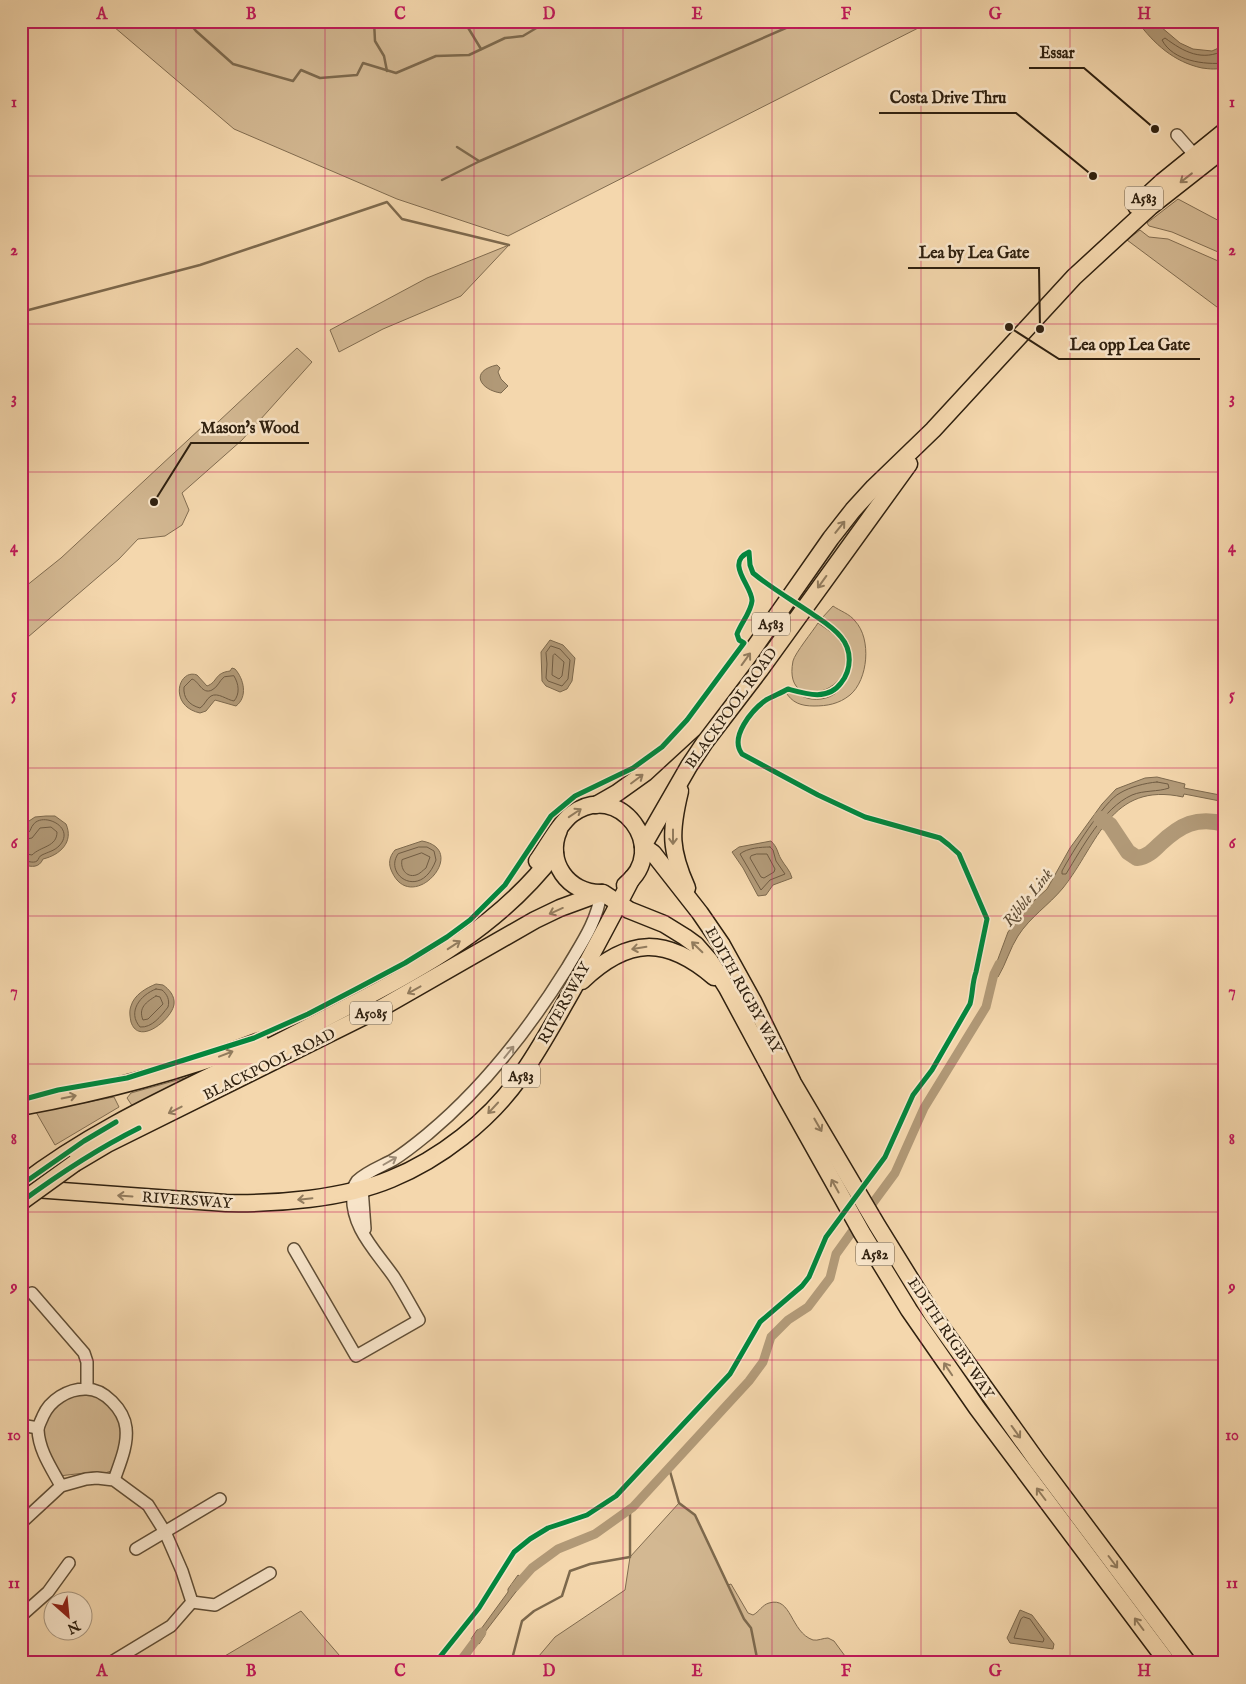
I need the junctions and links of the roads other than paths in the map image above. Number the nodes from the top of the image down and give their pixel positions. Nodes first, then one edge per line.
1 (1225, 131) edge
2 (1177, 135) dead end
3 (1225, 148) edge
4 (1198, 160) junction
5 (933, 430) junction
6 (685, 772) junction
7 (596, 805) junction
8 (559, 830) junction
9 (643, 846) junction
10 (555, 854) junction
11 (632, 878) junction
12 (602, 893) junction
13 (578, 902) junction
14 (619, 904) junction
15 (700, 914) junction
16 (596, 917) junction
17 (480, 927) junction
18 (728, 988) junction
19 (568, 997) junction
20 (306, 1030) junction
21 (789, 1088) junction
22 (21, 1107) edge
23 (21, 1186) edge
24 (357, 1189) junction
25 (21, 1202) edge
26 (294, 1249) dead end
27 (32, 1293) dead end
28 (87, 1388) junction
29 (21, 1425) edge
30 (38, 1428) junction
31 (114, 1480) junction
32 (61, 1486) junction
33 (220, 1499) dead end
34 (21, 1523) edge
35 (165, 1532) junction
36 (136, 1549) dead end
37 (69, 1563) dead end
38 (270, 1573) dead end
39 (192, 1602) junction
40 (21, 1616) edge
41 (110, 1663) edge
42 (1168, 1663) edge
43 (1188, 1663) edge

1 - 4 highway, BLACKPOOL ROAD / A583
2 - 4 street
3 - 4 highway, BLACKPOOL ROAD / A583
4 - 5 highway, BLACKPOOL ROAD / A583
5 -> 6 highway, BLACKPOOL ROAD / A583
7 -> 5 highway, BLACKPOOL ROAD / A583
6 - 9 highway, BLACKPOOL ROAD / A583
6 -> 15 highway
8 -> 7 highway
7 - 9 highway
8 - 10 highway
8 - 17 highway
9 - 11 highway
9 - 15 highway, EDITH RIGBY WAY / A582
10 - 12 highway
10 - 17 highway, BLACKPOOL ROAD
11 - 12 highway
11 - 14 highway, RIVERSWAY / A583
12 - 13 highway, BLACKPOOL ROAD / A5085
12 - 14 highway, EDITH RIGBY WAY / A582
12 - 16 street, RIVERSWAY
13 - 16 street
13 -> 25 highway, BLACKPOOL ROAD / A5085, bridge
18 -> 14 highway, EDITH RIGBY WAY / A582
14 - 19 highway, RIVERSWAY / A583
15 - 21 highway, EDITH RIGBY WAY / A582
24 -> 16 street, RIVERSWAY
20 -> 17 highway, BLACKPOOL ROAD
18 -> 19 highway
18 - 21 highway, EDITH RIGBY WAY / A582
19 -> 24 highway, RIVERSWAY / A583
22 -> 20 highway
20 - 23 highway, BLACKPOOL ROAD
42 -> 21 highway, EDITH RIGBY WAY / A582
21 -> 43 highway, EDITH RIGBY WAY / A582
24 -> 23 highway, RIVERSWAY / A583
24 - 26 street
27 - 28 street
28 - 30 street
28 - 31 street
29 - 30 street
30 - 32 street
31 - 32 street
31 - 35 street
32 - 34 street
33 - 35 street
35 - 36 street
35 - 39 street
37 - 40 street
38 - 39 street
39 - 41 street

